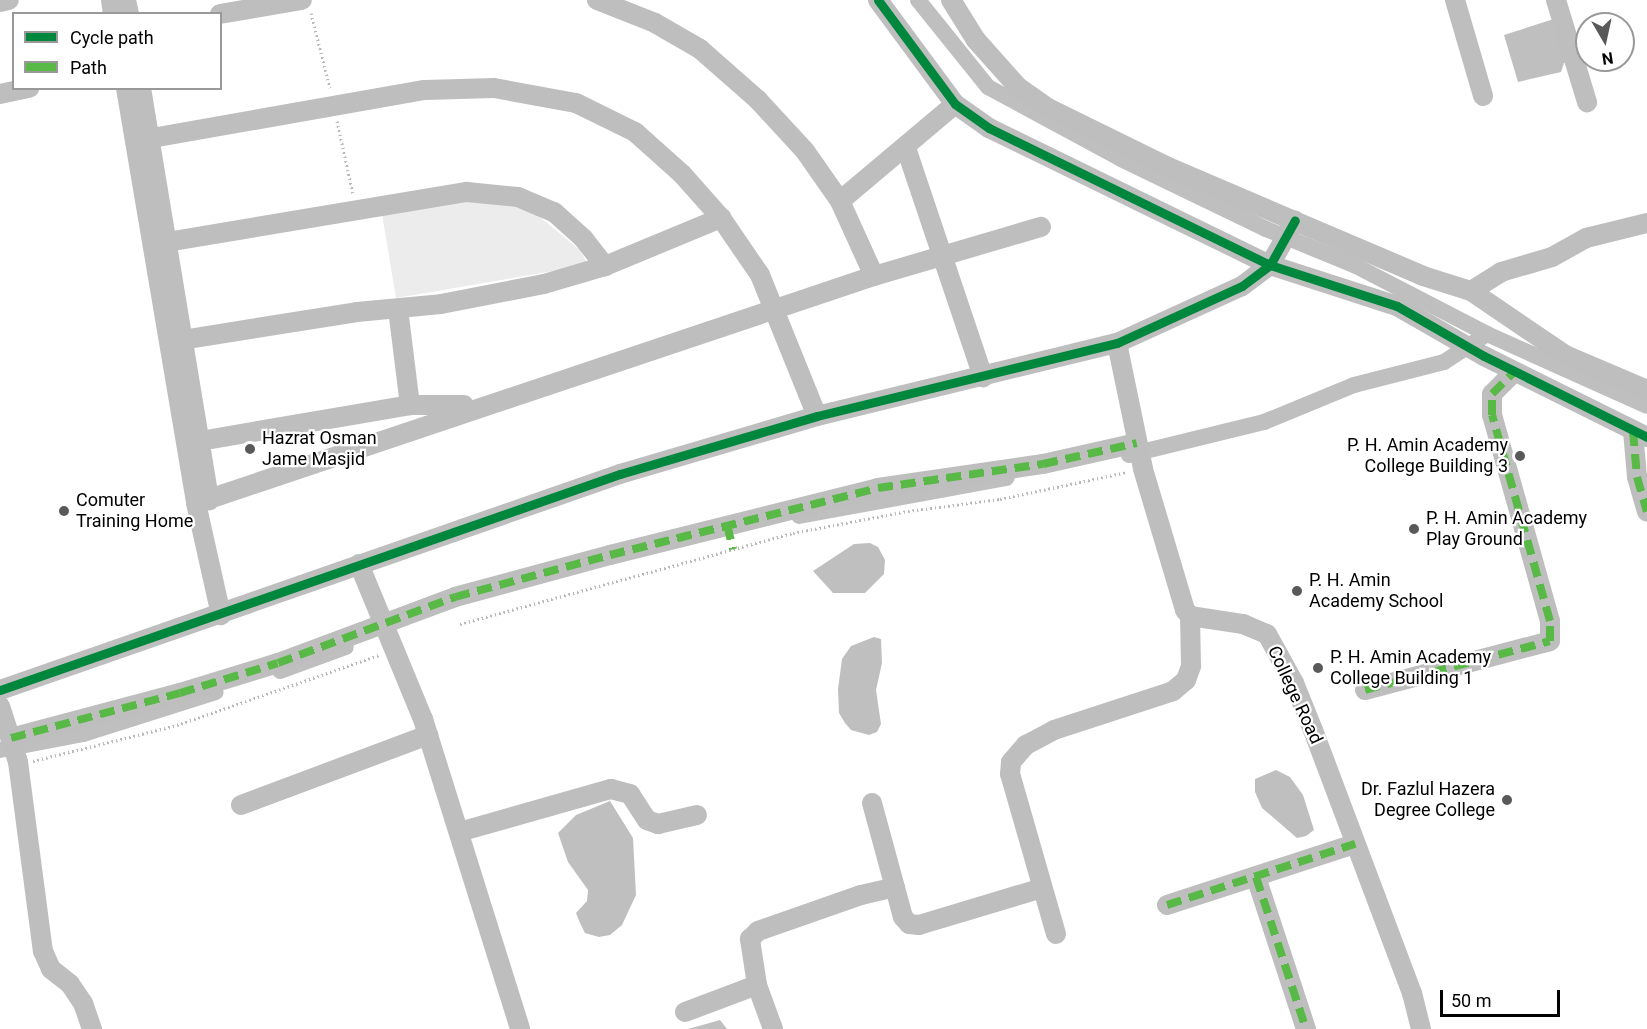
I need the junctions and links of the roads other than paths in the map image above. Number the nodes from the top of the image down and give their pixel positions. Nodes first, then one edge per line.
1 (9, 0) edge
2 (302, 0) edge
3 (597, 0) edge
4 (878, 0) edge
5 (951, 0) edge
6 (1455, 0) edge
7 (1556, 0) edge
8 (0, 2) edge
9 (222, 14) edge
10 (19, 90) edge
11 (127, 90) edge
12 (141, 90) edge
13 (0, 94) edge
14 (1483, 96) dead end
15 (1587, 102) dead end
16 (955, 104) junction
17 (142, 140) junction
18 (906, 148) junction
19 (840, 201) junction
20 (721, 218) junction
21 (1294, 222) junction
22 (1647, 223) edge
23 (1041, 227) dead end
24 (160, 243) junction
25 (943, 256) junction
26 (1272, 261) junction
27 (605, 266) junction
28 (874, 276) junction
29 (1471, 291) junction
30 (774, 308) junction
31 (398, 309) junction
32 (183, 340) junction
33 (1117, 343) junction
34 (1514, 372) junction
35 (983, 377) junction
36 (1647, 390) edge
37 (410, 405) junction
38 (481, 405) junction
39 (817, 416) junction
40 (1640, 434) edge
41 (200, 441) junction
42 (1137, 443) junction
43 (209, 499) junction
44 (1647, 512) edge
45 (359, 564) junction
46 (227, 613) junction
47 (1190, 616) junction
48 (382, 626) junction
49 (0, 690) edge
50 (1365, 690) dead end
51 (0, 706) edge
52 (428, 735) junction
53 (12, 740) junction
54 (872, 803) dead end
55 (241, 805) dead end
56 (697, 815) dead end
57 (459, 832) junction
58 (1355, 844) junction
59 (1256, 877) junction
60 (895, 887) junction
61 (1042, 888) junction
62 (1167, 905) dead end
63 (1056, 934) dead end
64 (758, 985) junction
65 (685, 1012) dead end
66 (92, 1029) edge
67 (520, 1029) edge
68 (773, 1029) edge
69 (1306, 1029) edge
70 (1420, 1029) edge

1 - 8 street
2 - 9 street
3 - 19 street
4 - 16 street
5 - 21 street
6 - 14 street
7 - 15 street
10 - 13 street
11 - 17 street
12 - 17 street
16 - 18 street
16 - 26 street
17 - 20 street
17 - 24 street
18 - 19 street
18 - 25 street
19 - 28 street
20 - 27 street
20 - 30 street
21 - 26 street
21 - 29 street
22 - 29 street
23 - 25 street
24 - 27 street
24 - 32 street
24 - 46 street
25 - 28 street
25 - 35 street
26 - 33 street
26 - 34 street
27 - 31 street
28 - 30 street
29 - 36 street
30 - 38 street
30 - 39 street
31 - 32 street
31 - 37 street
32 - 41 street
33 - 35 street
33 - 42 street
34 - 40 street
34 - 50 street
35 - 39 street
37 - 38 street
37 - 41 street
38 - 43 street
39 - 45 street
40 - 44 street
41 - 43 street
42 - 47 street
42 - 48 street
43 - 46 street
45 - 46 street
45 - 48 street
46 - 49 street
47 - 58 street, College Road
47 - 61 street
48 - 52 street
48 - 53 street
51 - 53 street
52 - 55 street
52 - 57 street
53 - 66 street
54 - 60 street
56 - 57 street
57 - 67 street
58 - 59 street
58 - 70 street, College Road
59 - 62 street
59 - 69 street
60 - 61 street
60 - 64 street
61 - 63 street
64 - 65 street
64 - 68 street

